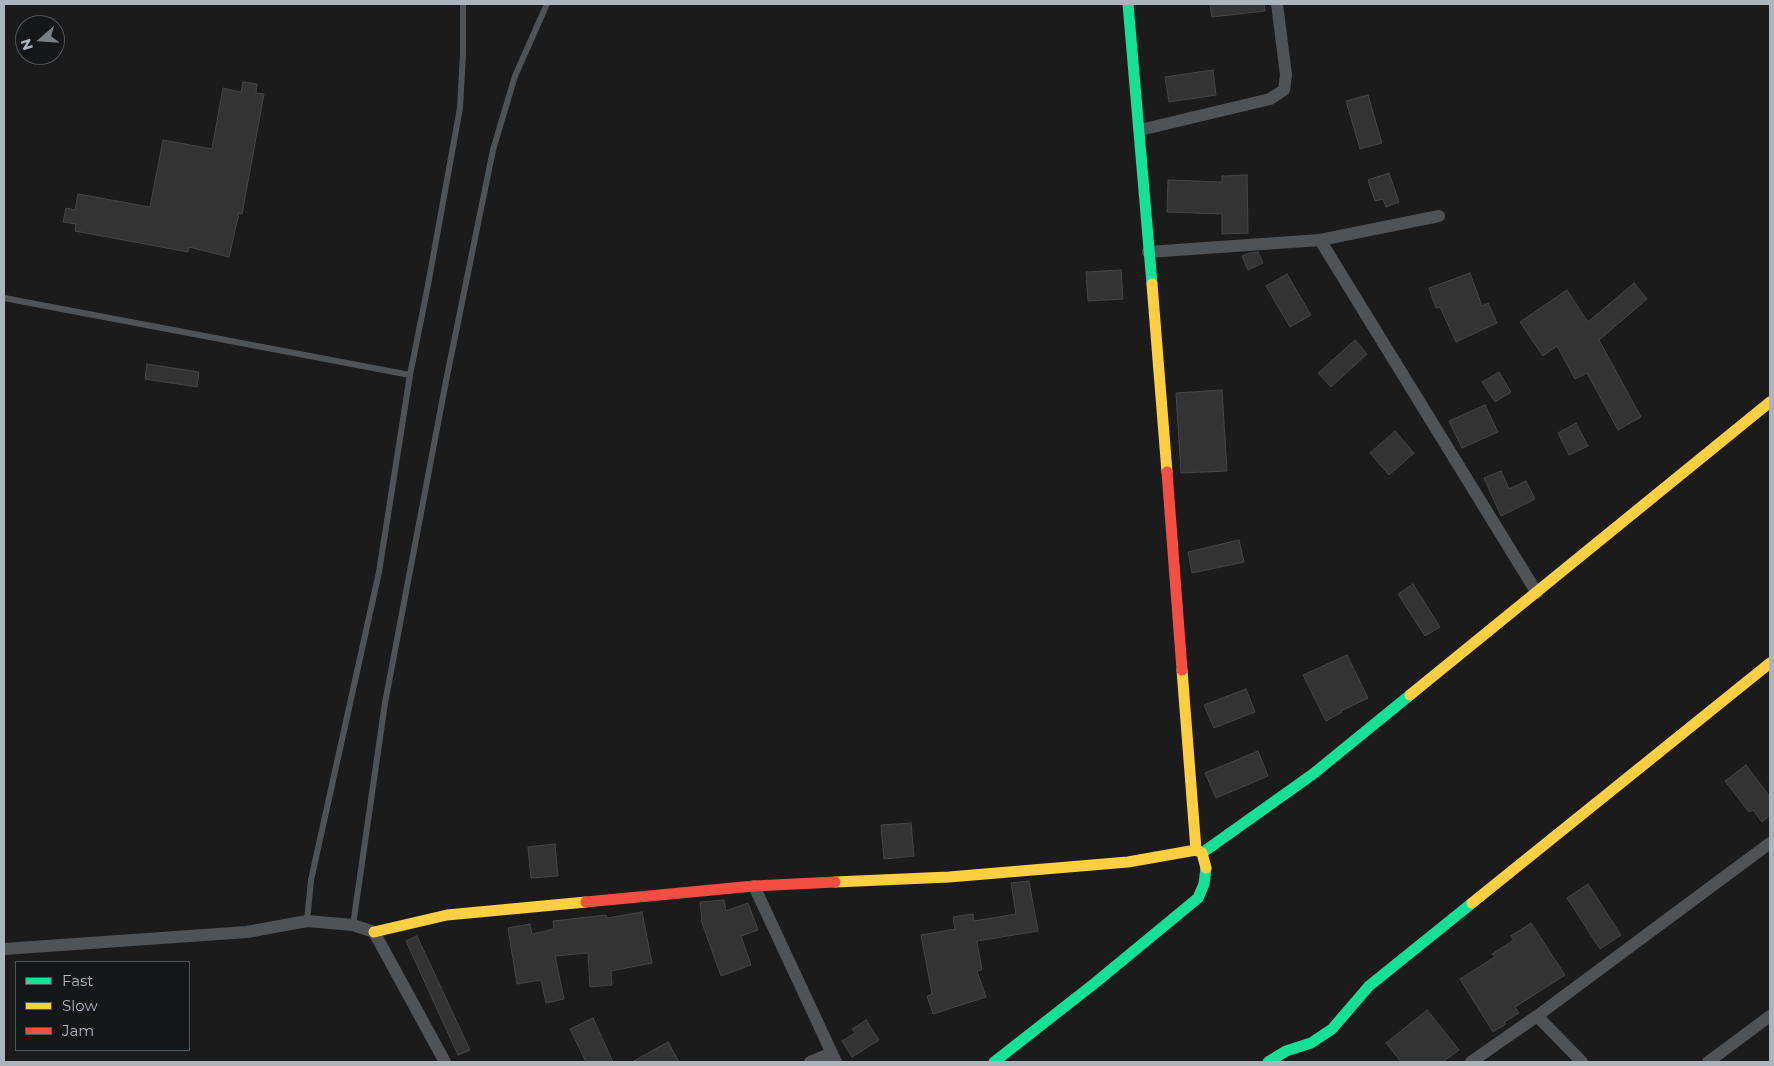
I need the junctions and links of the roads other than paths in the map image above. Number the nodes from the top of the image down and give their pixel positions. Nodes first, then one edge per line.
1 (463, 4) edge
2 (547, 4) edge
3 (1128, 4) edge
4 (1278, 4) edge
5 (1140, 130) junction
6 (1439, 216) dead end
7 (1320, 240) junction
8 (1148, 252) junction
9 (4, 298) edge
10 (410, 375) junction
11 (1770, 402) edge
12 (1536, 593) junction
13 (1770, 663) edge
14 (1770, 843) edge
15 (1199, 852) junction
16 (754, 886) junction
17 (307, 921) junction
18 (353, 925) junction
19 (374, 932) junction
20 (4, 949) edge
21 (1537, 1016) junction
22 (1770, 1016) edge
23 (834, 1057) edge
24 (1713, 1061) edge
25 (445, 1062) edge
26 (810, 1062) edge
27 (994, 1062) edge
28 (1268, 1062) edge
29 (1471, 1062) edge
30 (1582, 1062) edge

1 - 10 lane
2 - 18 lane
3 - 5 street
4 - 5 street
5 - 8 street
6 - 7 street
7 - 8 street
7 - 12 street
8 - 15 street
9 - 10 lane
10 - 17 lane
11 - 12 street
12 - 15 street
13 - 28 street
14 - 21 street
15 - 16 street
15 - 27 street
16 - 19 street
16 - 23 street
17 - 18 street
17 - 20 street
18 - 19 street
19 - 25 street
21 - 29 street
21 - 30 street
22 - 24 street
23 - 26 street

